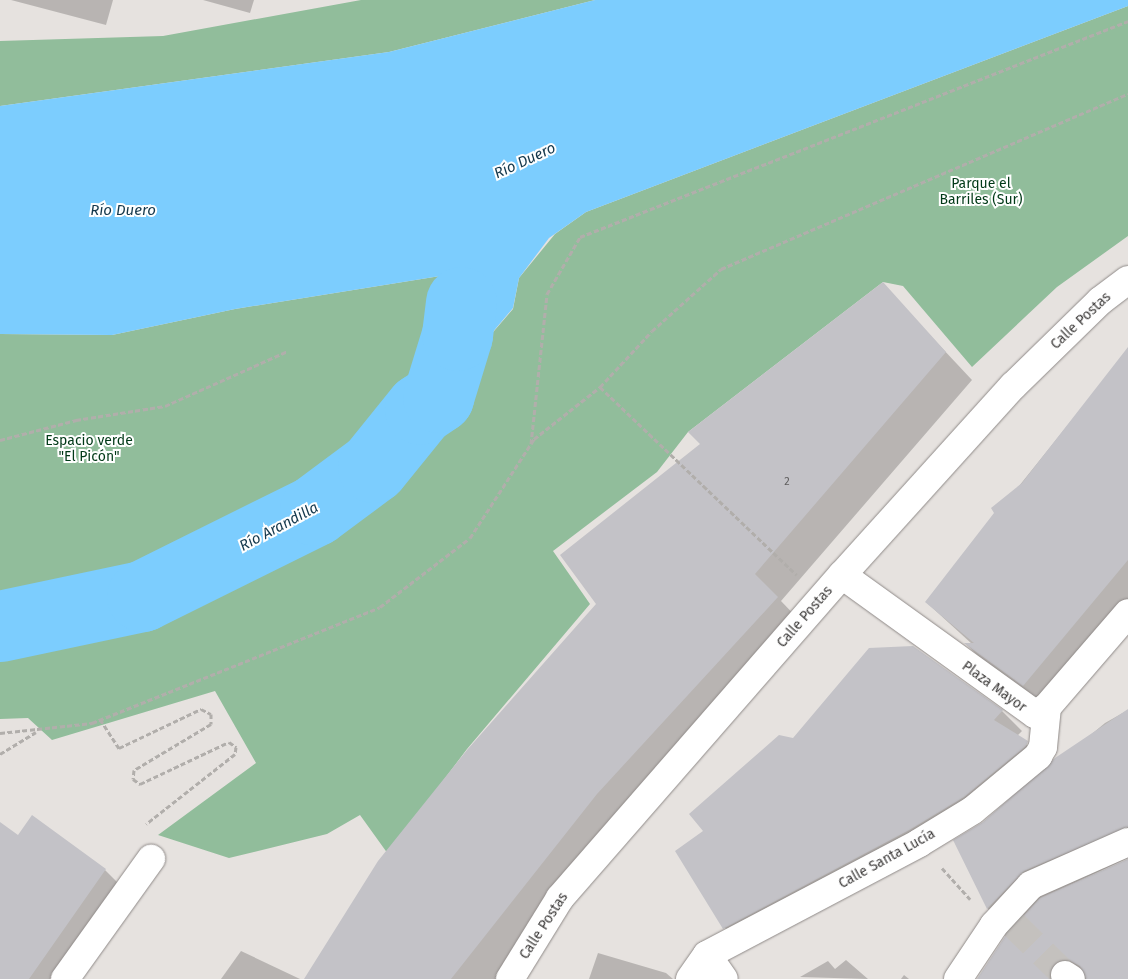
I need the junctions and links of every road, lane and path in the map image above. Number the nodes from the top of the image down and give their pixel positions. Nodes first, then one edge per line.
1 (1128, 21) edge
2 (1128, 94) edge
3 (1128, 280) edge
4 (286, 352) dead end
5 (600, 387) junction
6 (0, 440) edge
7 (530, 445) junction
8 (842, 575) junction
9 (799, 577) dead end
10 (1128, 613) edge
11 (1047, 707) junction
12 (100, 719) junction
13 (38, 731) junction
14 (0, 733) edge
15 (0, 754) edge
16 (142, 828) dead end
17 (1128, 842) edge
18 (919, 843) junction
19 (151, 858) dead end
20 (1003, 925) junction
21 (707, 955) junction
22 (64, 979) edge
23 (510, 979) edge
24 (690, 979) edge
25 (724, 979) edge
26 (958, 979) edge

1 - 7 path
2 - 5 path
3 - 8 street, Calle Postas
4 - 6 path
5 - 7 path
5 - 9 path
7 - 12 path
8 - 11 street, Plaza Mayor
8 - 23 street, Calle Postas
10 - 11 street, Plaza Mayor
11 - 18 street, Calle Santa Lucía
12 - 13 path
12 - 16 path
13 - 14 path
13 - 15 path
17 - 20 street
18 - 20 path
18 - 21 street, Calle Santa Lucía
19 - 22 street
20 - 26 street
21 - 24 street, Calle Santa Lucía
21 - 25 street

